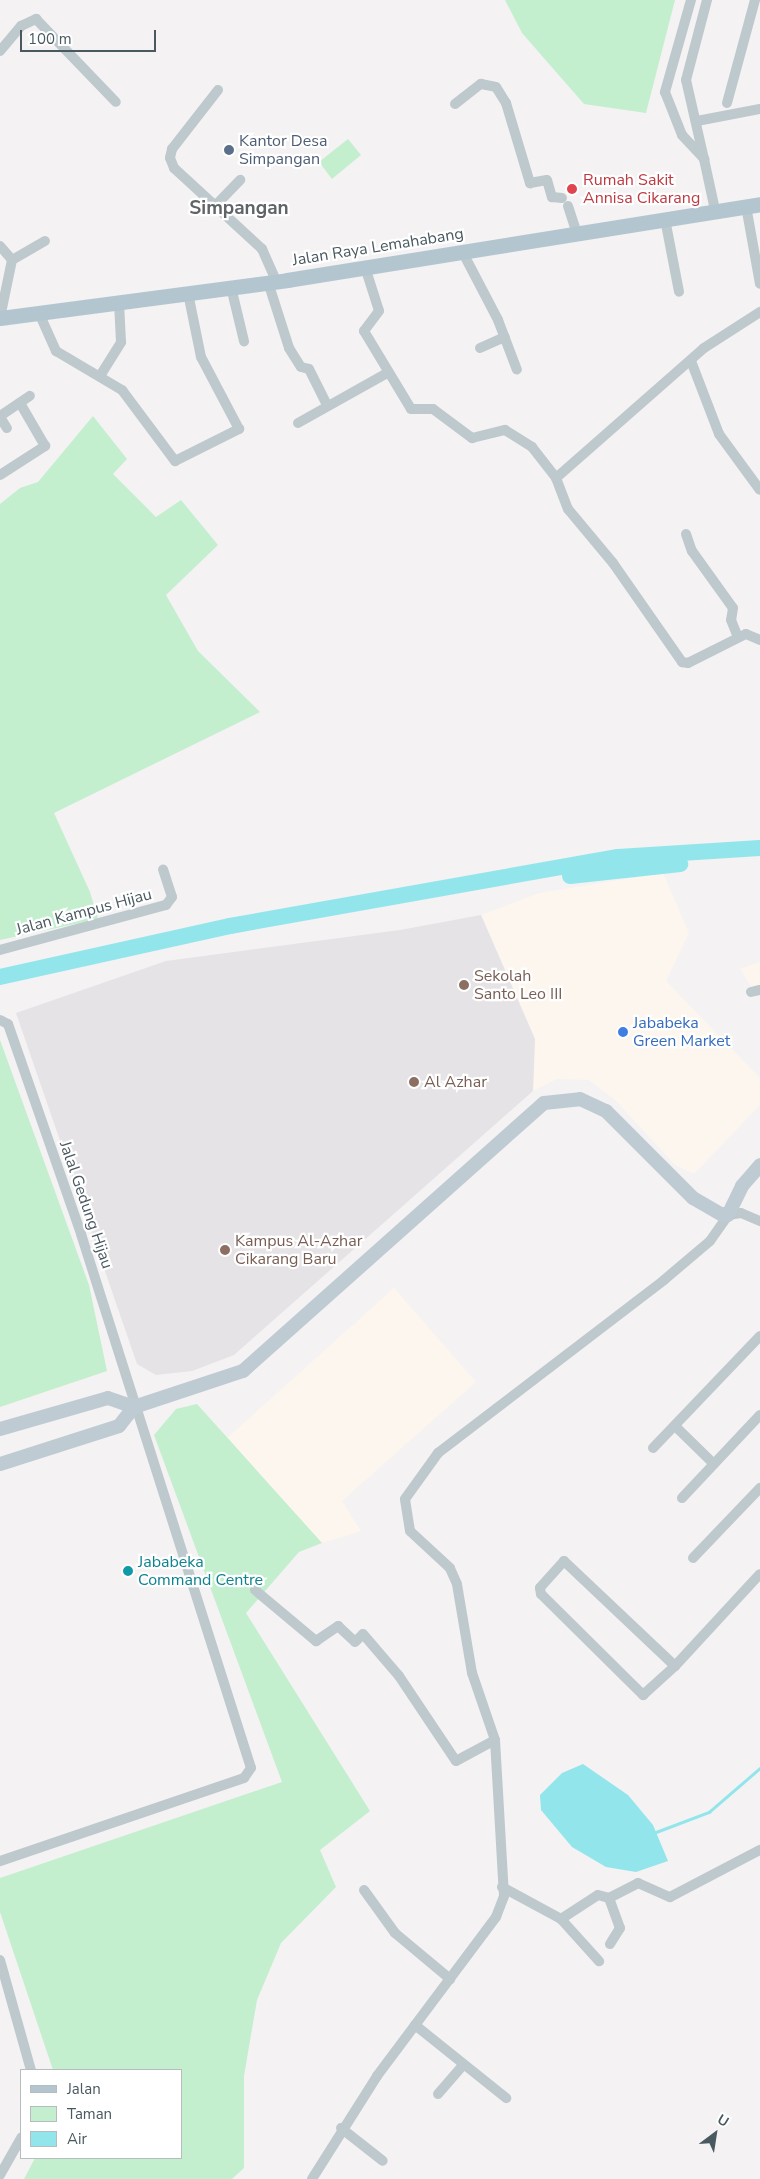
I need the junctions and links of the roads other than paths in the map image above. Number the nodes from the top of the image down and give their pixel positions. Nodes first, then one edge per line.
1 (691, 0) edge
2 (706, 0) edge
3 (755, 0) edge
4 (0, 51) edge
5 (218, 90) dead end
6 (116, 102) dead end
7 (727, 103) dead end
8 (455, 104) dead end
9 (760, 108) edge
10 (697, 121) junction
11 (704, 159) junction
12 (240, 180) dead end
13 (216, 205) junction
14 (753, 205) edge
15 (715, 210) junction
16 (665, 219) junction
17 (577, 233) junction
18 (45, 241) dead end
19 (0, 246) edge
20 (462, 251) junction
21 (12, 260) junction
22 (365, 267) junction
23 (272, 282) junction
24 (760, 284) edge
25 (231, 287) junction
26 (680, 292) dead end
27 (188, 293) junction
28 (119, 302) junction
29 (760, 312) edge
30 (39, 313) junction
31 (0, 318) edge
32 (505, 337) junction
33 (244, 341) dead end
34 (480, 348) dead end
35 (691, 361) junction
36 (517, 370) dead end
37 (387, 373) junction
38 (100, 376) junction
39 (30, 396) dead end
40 (20, 403) junction
41 (326, 405) junction
42 (0, 417) edge
43 (298, 423) dead end
44 (7, 428) dead end
45 (0, 475) edge
46 (556, 478) junction
47 (760, 490) edge
48 (686, 534) dead end
49 (738, 638) junction
50 (760, 640) edge
51 (163, 869) dead end
52 (0, 950) edge
53 (0, 1020) edge
54 (760, 1165) edge
55 (728, 1215) junction
56 (760, 1221) edge
57 (760, 1336) edge
58 (134, 1407) junction
59 (760, 1415) edge
60 (675, 1426) junction
61 (0, 1429) edge
62 (653, 1448) dead end
63 (0, 1464) edge
64 (714, 1464) junction
65 (760, 1488) edge
66 (682, 1498) dead end
67 (693, 1558) dead end
68 (760, 1574) edge
69 (255, 1590) dead end
70 (675, 1666) junction
71 (495, 1740) junction
72 (760, 1850) edge
73 (0, 1861) edge
74 (502, 1888) junction
75 (364, 1890) dead end
76 (610, 1898) junction
77 (562, 1919) junction
78 (610, 1944) dead end
79 (0, 1960) edge
80 (600, 1961) dead end
81 (450, 1979) junction
82 (415, 2025) junction
83 (463, 2065) junction
84 (31, 2069) edge
85 (438, 2094) dead end
86 (506, 2098) dead end
87 (341, 2128) junction
88 (20, 2140) edge
89 (383, 2162) dead end
90 (0, 2176) edge
91 (312, 2179) edge

1 - 11 street
2 - 10 street
3 - 7 street
4 - 6 street
5 - 13 street
8 - 17 street
9 - 10 street
10 - 11 street
11 - 15 street
12 - 13 street
13 - 23 street
14 - 15 main road, Jalan Raya Lemahabang
14 - 24 street
15 - 16 main road, Jalan Raya Lemahabang
16 - 17 main road, Jalan Raya Lemahabang
16 - 26 street
17 - 20 main road, Jalan Raya Lemahabang
18 - 21 street
19 - 21 street
20 - 22 main road, Jalan Raya Lemahabang
20 - 32 street
21 - 31 street
22 - 23 main road, Jalan Raya Lemahabang
22 - 37 street
23 - 25 main road, Jalan Raya Lemahabang
23 - 41 street
25 - 27 main road, Jalan Raya Lemahabang
25 - 33 street
27 - 28 main road, Jalan Raya Lemahabang
27 - 38 street
28 - 30 main road, Jalan Raya Lemahabang
28 - 38 street
29 - 35 street
30 - 31 main road, Jalan Raya Lemahabang
30 - 38 street
32 - 34 street
32 - 36 street
35 - 46 street
35 - 47 street
37 - 41 street
37 - 46 street
39 - 40 street
40 - 42 street
40 - 45 street
41 - 43 street
42 - 44 street
46 - 49 street
48 - 49 street
49 - 50 street
51 - 52 street, Jalan Kampus Hijau
53 - 58 street, Jalal Gedung Hijau
54 - 55 street
55 - 56 street
55 - 58 street
55 - 71 street
57 - 60 street
58 - 61 street
58 - 63 street
58 - 73 street, Jalal Gedung Hijau
59 - 64 street
60 - 62 street
60 - 64 street
64 - 66 street
65 - 67 street
68 - 70 street
69 - 71 street
70 - 70 street
71 - 74 street
72 - 76 street
74 - 77 street
74 - 81 street
75 - 81 street
76 - 77 street
76 - 78 street
77 - 80 street
79 - 84 street
81 - 82 street
82 - 83 street
82 - 87 street
83 - 85 street
83 - 86 street
87 - 89 street
87 - 91 street
88 - 90 street

